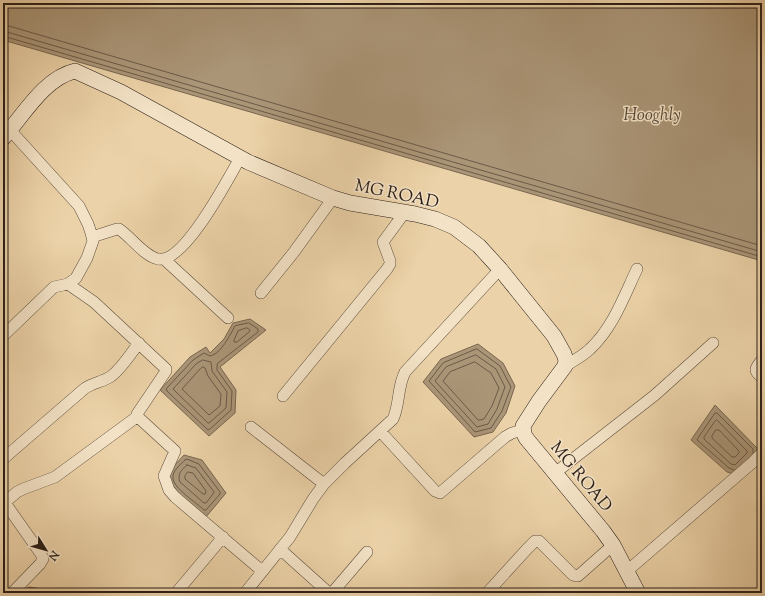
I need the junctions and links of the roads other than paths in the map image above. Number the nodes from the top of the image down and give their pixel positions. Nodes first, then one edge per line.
1 (7, 134) edge
2 (240, 158) junction
3 (333, 198) junction
4 (405, 212) junction
5 (92, 237) junction
6 (164, 259) junction
7 (500, 269) junction
8 (637, 269) dead end
9 (68, 284) junction
10 (261, 293) dead end
11 (228, 318) dead end
12 (3, 336) edge
13 (139, 343) junction
14 (713, 343) dead end
15 (762, 360) edge
16 (565, 366) junction
17 (762, 377) edge
18 (283, 396) dead end
19 (138, 416) junction
20 (251, 427) dead end
21 (523, 430) junction
22 (380, 431) junction
23 (762, 453) edge
24 (3, 459) edge
25 (555, 473) junction
26 (324, 484) junction
27 (4, 502) edge
28 (223, 537) junction
29 (613, 546) junction
30 (280, 550) junction
31 (367, 552) dead end
32 (262, 571) junction
33 (626, 572) junction
34 (12, 593) edge
35 (176, 593) edge
36 (245, 593) edge
37 (329, 593) edge
38 (332, 593) edge
39 (487, 593) edge
40 (638, 593) edge

1 - 2 street, MG ROAD
1 - 5 street
2 - 3 street, MG ROAD
2 - 6 street
3 - 4 street, MG ROAD
3 - 10 street
4 - 7 street, MG ROAD
4 - 18 street
5 - 6 street
5 - 9 street
6 - 11 street
7 - 16 street, MG ROAD
7 - 22 street
8 - 16 street
9 - 12 street
9 - 13 street
13 - 19 street
13 - 24 street
14 - 25 street
15 - 17 street
16 - 21 street
19 - 27 street
19 - 28 street
20 - 26 street
21 - 22 street
21 - 25 street, MG ROAD
22 - 26 street
23 - 33 street
25 - 29 street, MG ROAD
26 - 30 street
27 - 34 street
28 - 32 street
28 - 35 street
29 - 33 street, MG ROAD
29 - 39 street
30 - 32 street
30 - 37 street
31 - 38 street
32 - 36 street
33 - 40 street, MG ROAD

